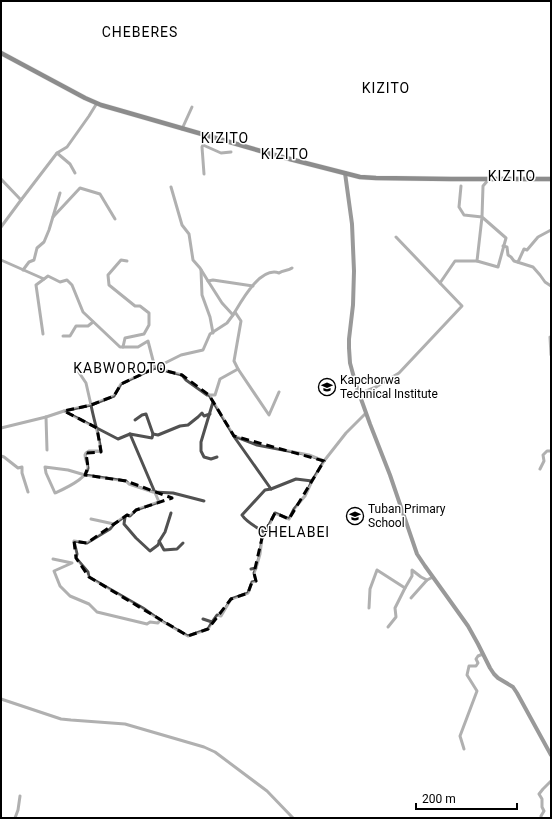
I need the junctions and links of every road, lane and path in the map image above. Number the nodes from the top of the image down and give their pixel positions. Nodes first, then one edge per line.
1 (1, 53) edge
2 (96, 103) junction
3 (192, 107) dead end
4 (182, 129) junction
5 (231, 152) dead end
6 (57, 153) junction
7 (75, 173) dead end
8 (345, 173) junction
9 (204, 174) dead end
10 (1, 178) edge
11 (489, 179) junction
12 (551, 179) edge
13 (461, 186) dead end
14 (171, 188) dead end
15 (60, 192) dead end
16 (21, 200) junction
17 (53, 217) junction
18 (482, 217) junction
19 (115, 219) dead end
20 (1, 227) edge
21 (551, 230) edge
22 (396, 237) dead end
23 (503, 246) junction
24 (1, 260) edge
25 (127, 261) dead end
26 (477, 261) junction
27 (518, 262) junction
28 (200, 268) junction
29 (292, 268) dead end
30 (23, 270) junction
31 (44, 279) junction
32 (208, 281) junction
33 (440, 283) junction
34 (253, 286) junction
35 (551, 286) edge
36 (234, 313) junction
37 (94, 322) junction
38 (213, 332) junction
39 (43, 334) dead end
40 (63, 336) dead end
41 (551, 338) edge
42 (123, 347) junction
43 (551, 355) edge
44 (155, 368) junction
45 (238, 370) junction
46 (78, 371) dead end
47 (279, 392) dead end
48 (359, 394) junction
49 (210, 395) junction
50 (213, 402) junction
51 (91, 406) junction
52 (64, 411) junction
53 (210, 414) junction
54 (366, 414) junction
55 (46, 417) junction
56 (135, 420) dead end
57 (1, 428) edge
58 (97, 428) junction
59 (130, 434) junction
60 (153, 434) junction
61 (234, 436) junction
62 (47, 450) dead end
63 (551, 450) edge
64 (1, 456) edge
65 (217, 457) dead end
66 (324, 461) junction
67 (540, 469) dead end
68 (85, 475) junction
69 (312, 481) junction
70 (271, 489) junction
71 (28, 492) dead end
72 (154, 492) junction
73 (204, 501) dead end
74 (171, 513) dead end
75 (124, 517) junction
76 (91, 520) dead end
77 (114, 524) junction
78 (265, 533) junction
79 (159, 541) junction
80 (183, 543) dead end
81 (53, 559) dead end
82 (256, 568) junction
83 (251, 569) dead end
84 (432, 576) junction
85 (427, 580) junction
86 (405, 588) junction
87 (412, 598) dead end
88 (369, 608) dead end
89 (203, 619) dead end
90 (160, 620) junction
91 (212, 622) junction
92 (388, 627) dead end
93 (483, 654) junction
94 (1, 699) edge
95 (464, 749) dead end
96 (551, 755) edge
97 (551, 781) edge
98 (20, 796) dead end
99 (16, 818) edge
100 (293, 818) edge
101 (542, 818) edge

1 - 2 main road
2 - 4 main road
2 - 6 street
3 - 4 street
4 - 8 main road
5 - 9 street
6 - 7 street
6 - 16 street
8 - 11 main road
8 - 48 street
10 - 16 street
11 - 12 main road
11 - 18 street
13 - 18 street
14 - 28 street
15 - 17 street
16 - 20 street
17 - 19 street
17 - 30 street
18 - 23 street
18 - 26 street
21 - 27 street
22 - 33 street
23 - 26 street
23 - 27 street
24 - 30 street
25 - 42 street
26 - 33 street
27 - 35 street
28 - 32 street
28 - 38 street
29 - 34 street
30 - 31 street
31 - 37 street
31 - 39 street
32 - 34 street
32 - 36 street
33 - 48 street
34 - 36 street
36 - 38 street
36 - 45 street
37 - 40 street
37 - 42 street
38 - 44 street
41 - 43 street
42 - 44 street
44 - 49 street
44 - 51 street
45 - 47 street
45 - 49 street
46 - 51 street
48 - 54 street
49 - 50 street
50 - 53 street
50 - 61 street
51 - 52 street
51 - 58 street
52 - 55 street
52 - 58 street
53 - 60 street
53 - 65 street
54 - 66 street
54 - 84 street
55 - 57 street
55 - 62 street
56 - 60 street
58 - 59 street
58 - 68 street
59 - 60 street
59 - 72 street
61 - 66 street
61 - 70 street
63 - 67 street
64 - 71 street
66 - 69 street
68 - 68 street
68 - 72 street
69 - 70 street
69 - 78 street
70 - 78 street
72 - 73 street
72 - 75 street
74 - 79 street
75 - 77 street
75 - 79 street
76 - 77 street
77 - 90 street
78 - 82 street
79 - 80 street
81 - 90 street
82 - 83 street
82 - 91 street
84 - 85 street
84 - 93 street
85 - 86 street
85 - 87 street
86 - 88 street
86 - 92 street
89 - 91 street
90 - 91 street
93 - 95 street
93 - 96 street
94 - 100 street
97 - 101 street
98 - 99 street

